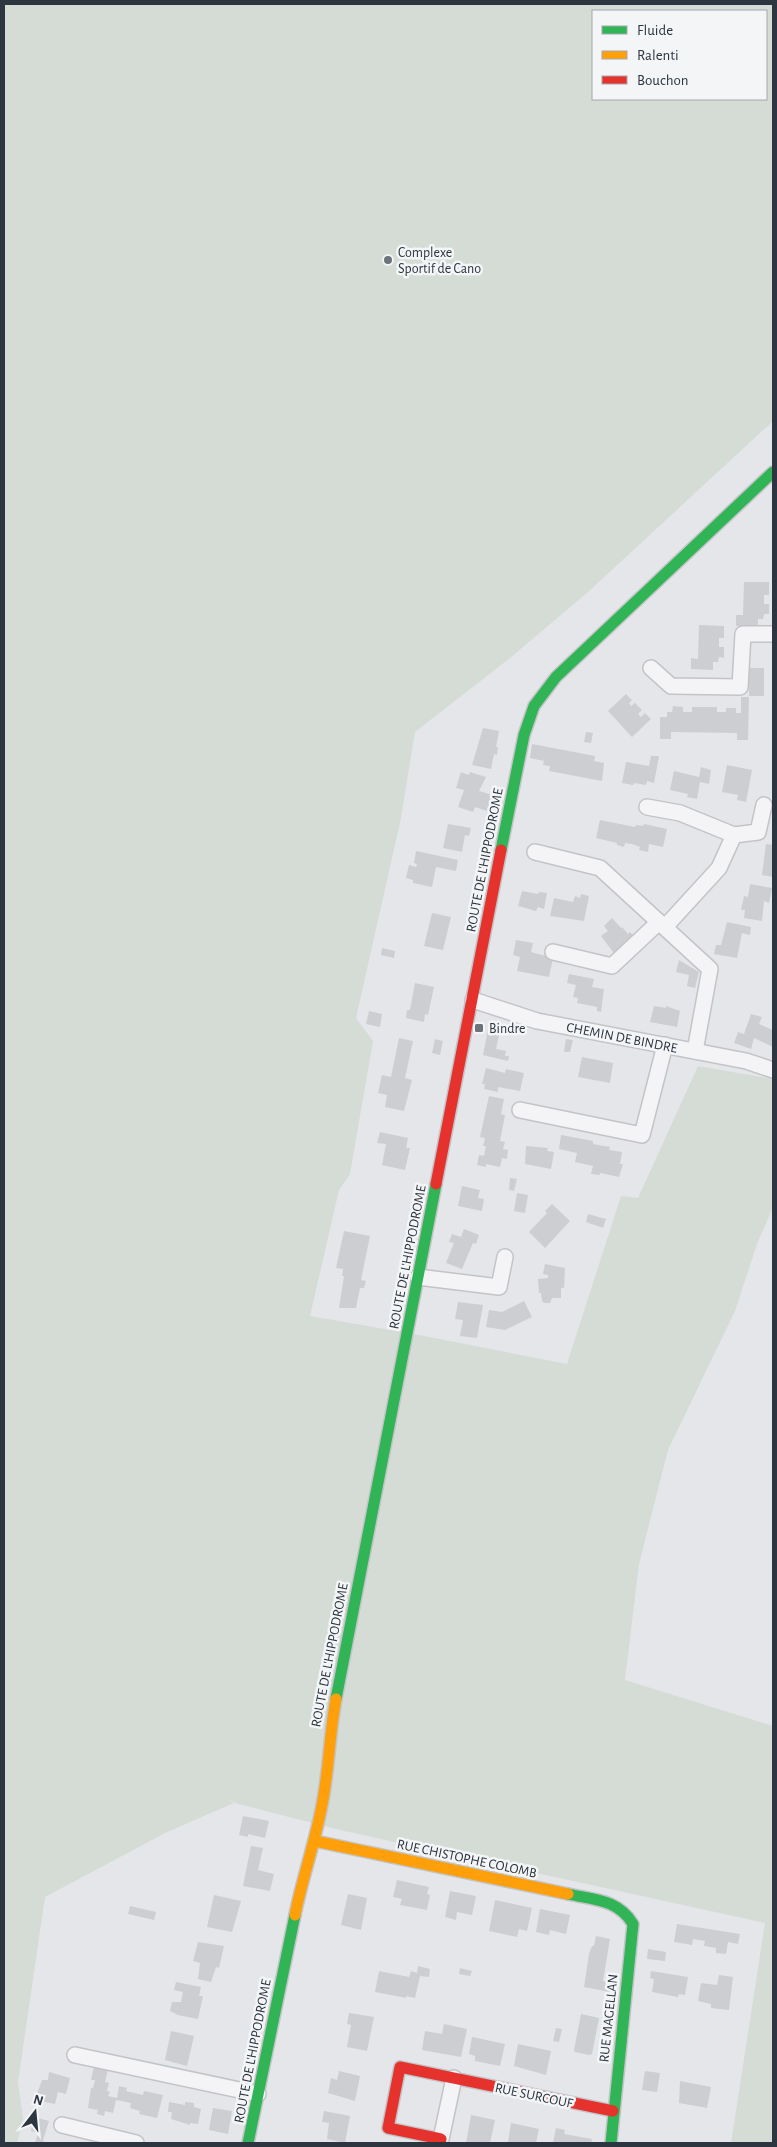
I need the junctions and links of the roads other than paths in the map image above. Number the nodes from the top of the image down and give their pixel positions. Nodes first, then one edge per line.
1 (773, 472) edge
2 (773, 634) edge
3 (651, 668) dead end
4 (764, 805) dead end
5 (647, 807) dead end
6 (734, 835) junction
7 (535, 852) dead end
8 (662, 924) junction
9 (553, 952) dead end
10 (473, 1000) junction
11 (665, 1045) junction
12 (695, 1051) junction
13 (773, 1070) edge
14 (520, 1110) dead end
15 (505, 1257) dead end
16 (418, 1277) junction
17 (315, 1841) junction
18 (614, 1904) joint
19 (75, 2055) dead end
20 (454, 2078) junction
21 (258, 2094) junction
22 (613, 2111) junction
23 (62, 2125) dead end
24 (441, 2141) edge
25 (136, 2143) edge
26 (248, 2143) edge
27 (611, 2143) edge

1 - 10 main road, ROUTE DE L'HIPPODROME
2 - 3 street
4 - 6 street
5 - 6 street
6 - 8 street
7 - 8 street
8 - 9 street
8 - 12 street
10 - 11 street, CHEMIN DE BINDRE
10 - 16 main road, ROUTE DE L'HIPPODROME
11 - 12 street, CHEMIN DE BINDRE
11 - 14 street
12 - 13 street, CHEMIN DE BINDRE
15 - 16 street
16 - 17 main road, ROUTE DE L'HIPPODROME
17 - 18 main road, RUE CHISTOPHE COLOMB
17 - 21 main road, ROUTE DE L'HIPPODROME
18 - 22 main road, RUE MAGELLAN
19 - 21 street
20 - 22 main road, RUE SURCOUF
20 - 24 street, RUE SURCOUF
20 - 24 main road, RUE SURCOUF
21 - 26 main road, ROUTE DE L'HIPPODROME
22 - 27 main road, RUE MAGELLAN
23 - 25 street

